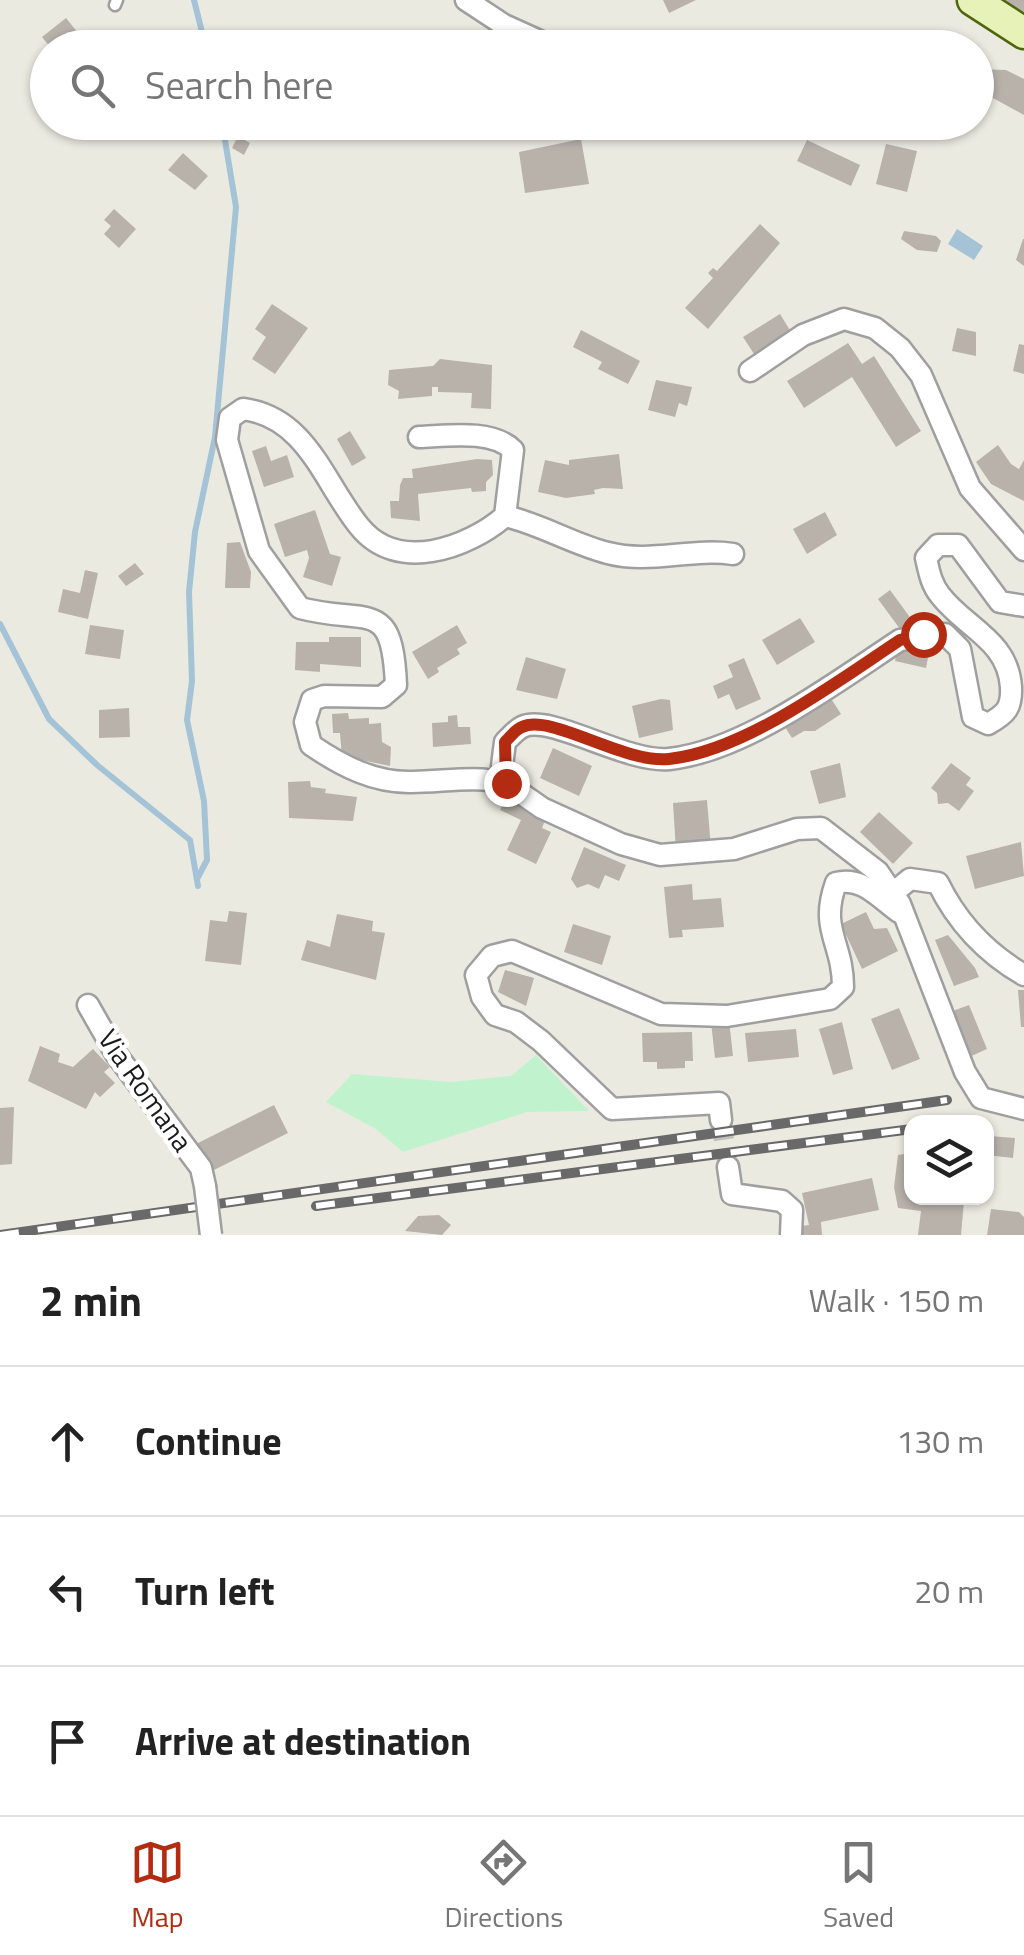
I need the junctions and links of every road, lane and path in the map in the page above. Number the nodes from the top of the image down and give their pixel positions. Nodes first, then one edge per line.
1 (466, 0) edge
2 (972, 0) edge
3 (515, 30) edge
4 (1024, 33) edge
5 (750, 371) dead end
6 (419, 436) dead end
7 (505, 516) junction
8 (1024, 550) edge
9 (733, 554) dead end
10 (1024, 606) edge
11 (506, 783) junction
12 (893, 893) junction
13 (904, 916) junction
14 (1024, 975) edge
15 (88, 1004) dead end
16 (1024, 1109) edge
17 (721, 1120) dead end
18 (728, 1167) tunnel mouth
19 (211, 1235) edge
20 (791, 1235) edge

1 - 3 street
2 - 4 main road
5 - 8 street
6 - 7 street
7 - 9 street
7 - 11 street
10 - 11 street
11 - 12 street
12 - 13 street
12 - 14 street
13 - 16 street
13 - 17 street
15 - 19 street, Via Romana, bridge
18 - 20 street

